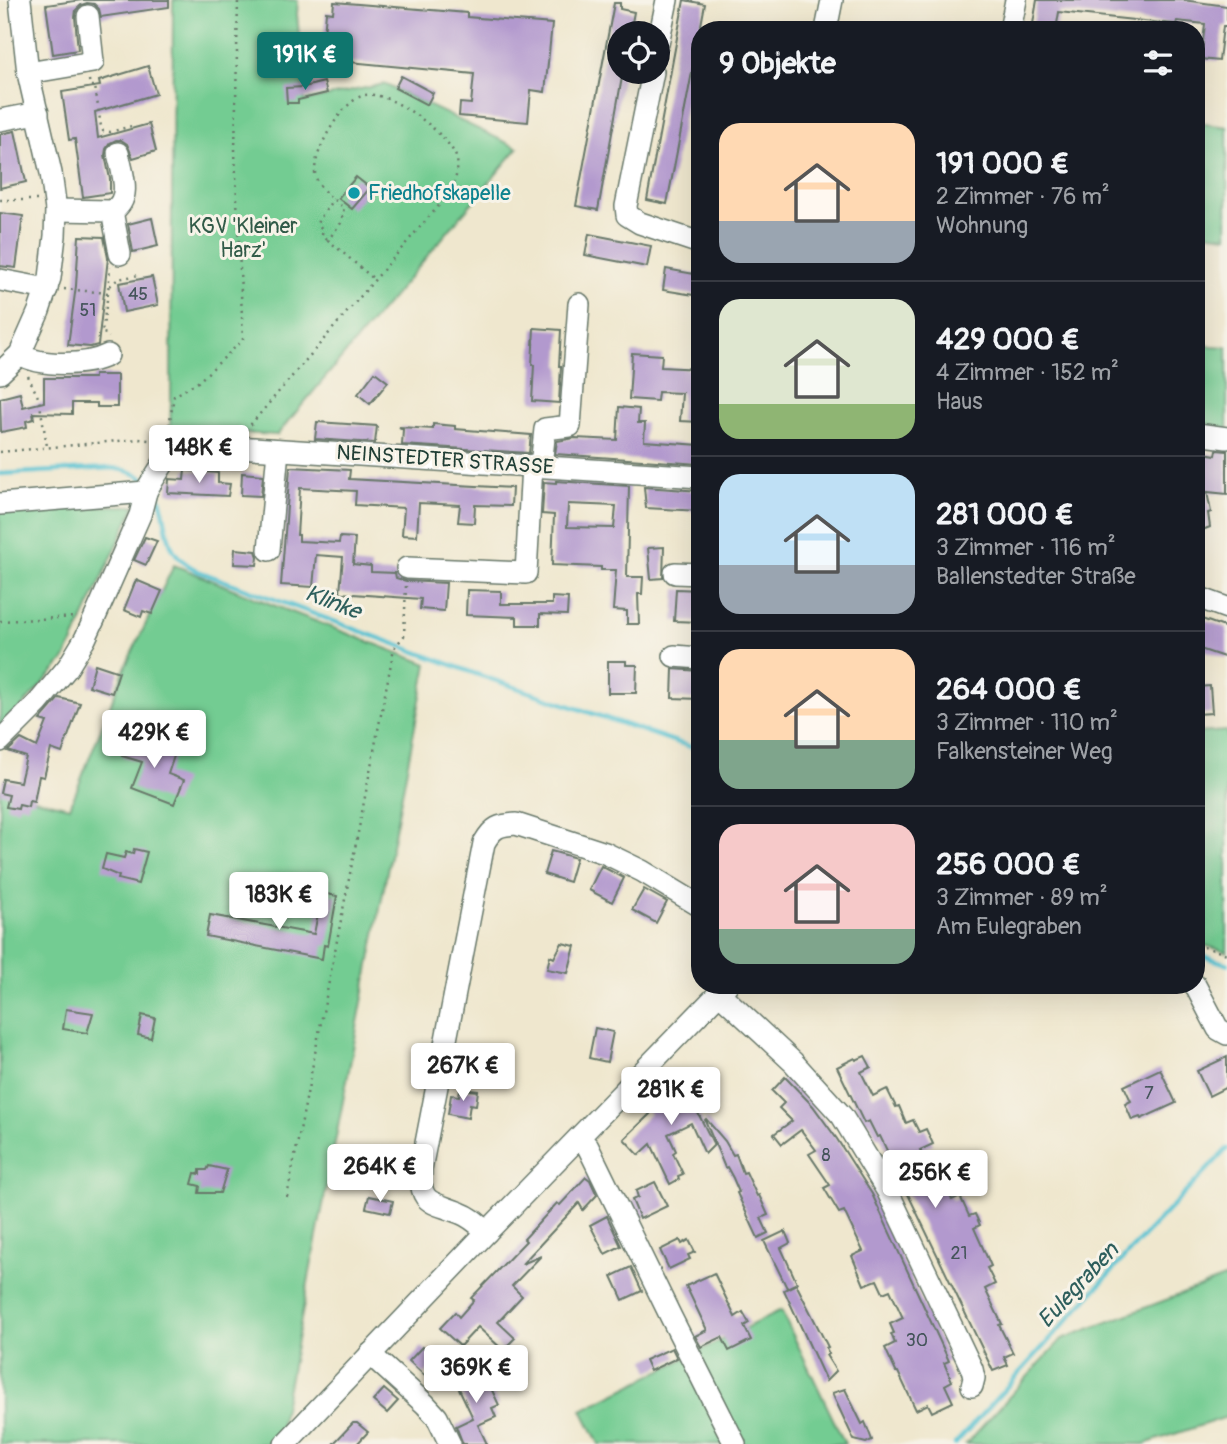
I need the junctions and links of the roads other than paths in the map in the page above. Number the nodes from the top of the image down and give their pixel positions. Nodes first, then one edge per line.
1 (20, 0) edge
2 (667, 0) edge
3 (832, 0) edge
4 (1016, 0) edge
5 (88, 16) dead end
6 (663, 21) edge
7 (828, 21) edge
8 (1012, 21) edge
9 (28, 73) junction
10 (651, 84) edge
11 (38, 113) junction
12 (0, 120) edge
13 (118, 153) dead end
14 (55, 205) junction
15 (112, 211) junction
16 (691, 240) edge
17 (116, 256) road end
18 (0, 280) edge
19 (52, 288) junction
20 (579, 304) dead end
21 (108, 355) road end
22 (11, 363) edge
23 (1205, 436) edge
24 (1227, 438) edge
25 (278, 450) junction
26 (537, 466) junction
27 (691, 476) edge
28 (151, 483) junction
29 (0, 504) edge
30 (270, 550) dead end
31 (407, 568) road end
32 (675, 573) dead end
33 (691, 574) edge
34 (1205, 600) edge
35 (1227, 608) edge
36 (674, 656) dead end
37 (691, 657) edge
38 (0, 741) edge
39 (691, 901) edge
40 (718, 994) edge
41 (728, 994) edge
42 (1200, 994) edge
43 (1227, 1034) edge
44 (579, 1138) junction
45 (487, 1232) junction
46 (370, 1353) junction
47 (972, 1386) dead end
48 (285, 1444) edge
49 (450, 1444) edge
50 (735, 1444) edge

1 - 9 street
2 - 6 street
3 - 7 street
4 - 8 street
5 - 9 street
9 - 11 street
10 - 16 street
11 - 12 street
11 - 14 street
13 - 15 street
14 - 15 street
14 - 19 street
15 - 17 street
18 - 19 street
19 - 22 street
20 - 26 street
21 - 22 street
23 - 24 street
25 - 26 street, NEINSTEDTER STRASSE
25 - 28 street, NEINSTEDTER STRASSE
25 - 30 street
26 - 27 street, NEINSTEDTER STRASSE
26 - 31 street
28 - 29 street
28 - 38 street
32 - 33 street
34 - 35 street
36 - 37 street
39 - 45 street
40 - 44 street
41 - 47 street
42 - 43 street
44 - 45 street
44 - 50 street
45 - 46 street
46 - 48 street
46 - 49 street

